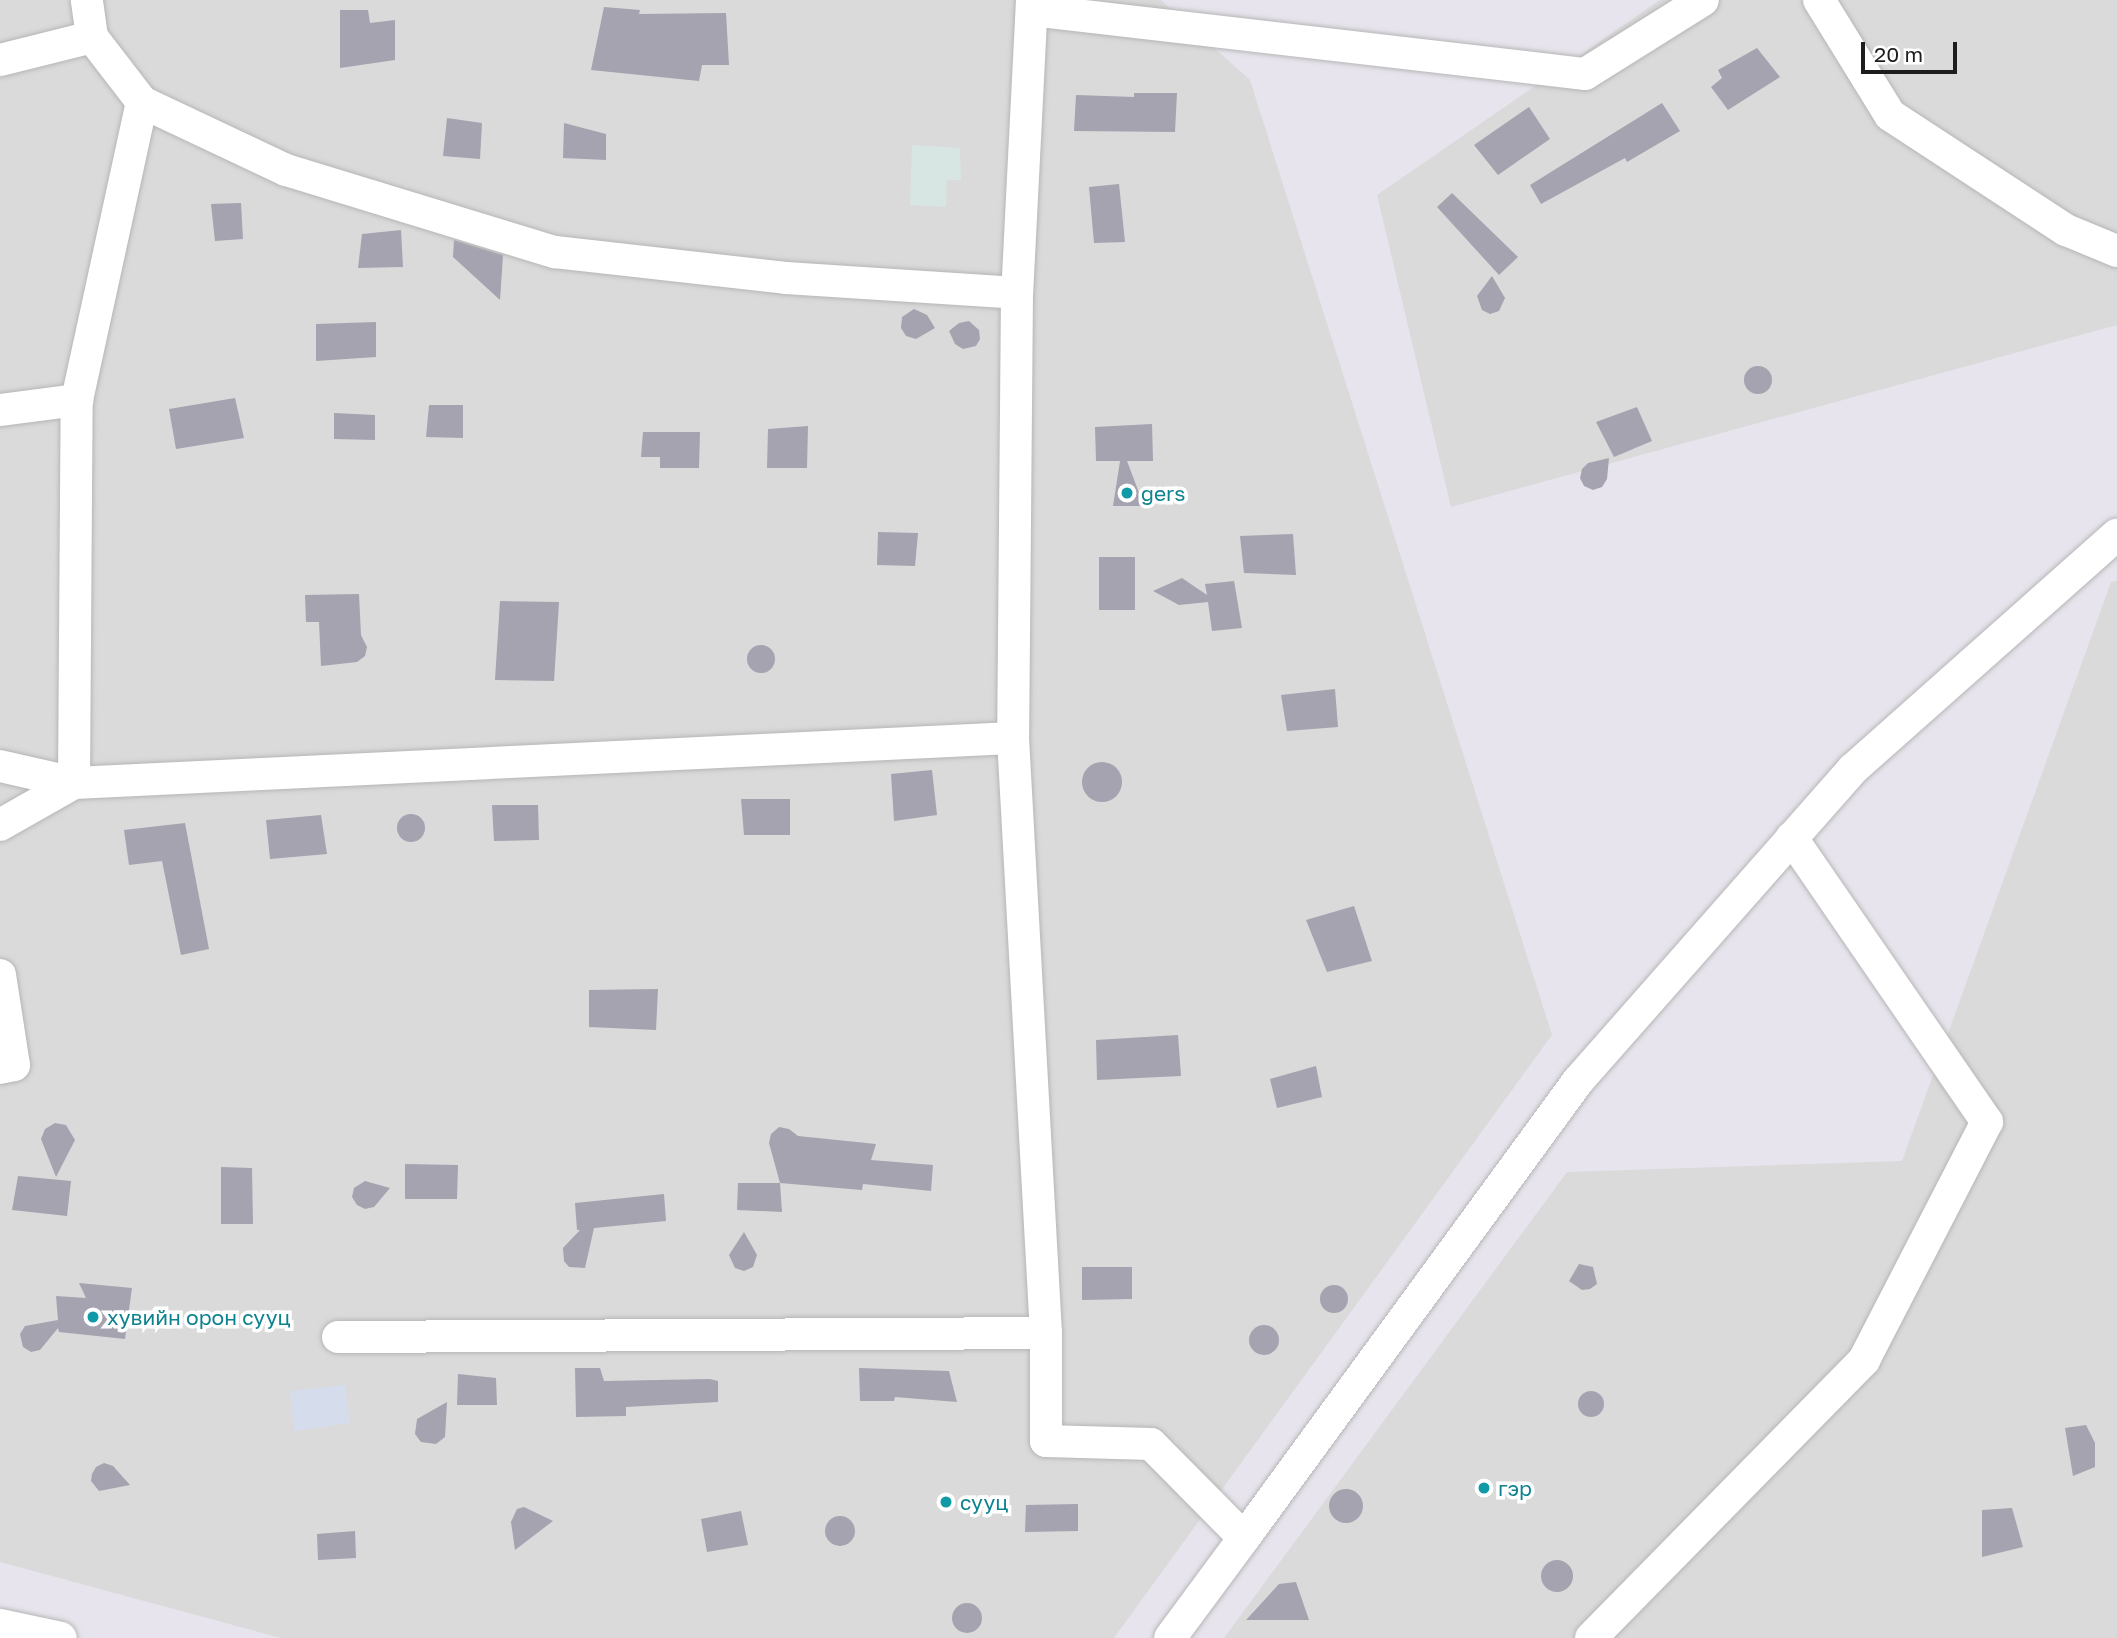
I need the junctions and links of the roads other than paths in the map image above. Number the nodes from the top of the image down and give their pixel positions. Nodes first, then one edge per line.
1 (87, 0) edge
2 (1703, 0) edge
3 (1819, 0) edge
4 (1032, 5) edge
5 (92, 37) junction
6 (0, 60) edge
7 (142, 102) junction
8 (2117, 251) edge
9 (1017, 293) junction
10 (77, 400) junction
11 (0, 410) edge
12 (2117, 535) edge
13 (1013, 738) junction
14 (0, 766) edge
15 (74, 783) junction
16 (0, 825) edge
17 (1792, 838) junction
18 (0, 975) edge
19 (0, 1068) edge
20 (1046, 1333) junction
21 (338, 1337) dead end
22 (1244, 1538) junction
23 (0, 1625) edge
24 (61, 1638) edge
25 (1170, 1638) edge
26 (1591, 1638) edge

1 - 5 street
2 - 4 street
3 - 8 street
4 - 9 street
5 - 6 street
5 - 7 street
7 - 9 street
7 - 10 street
9 - 13 street
10 - 11 street
10 - 15 street
12 - 17 street
13 - 15 street
13 - 20 street
14 - 15 street
15 - 16 street
17 - 22 street
17 - 26 street
18 - 19 street
20 - 21 street
20 - 22 street
22 - 25 street
23 - 24 street

